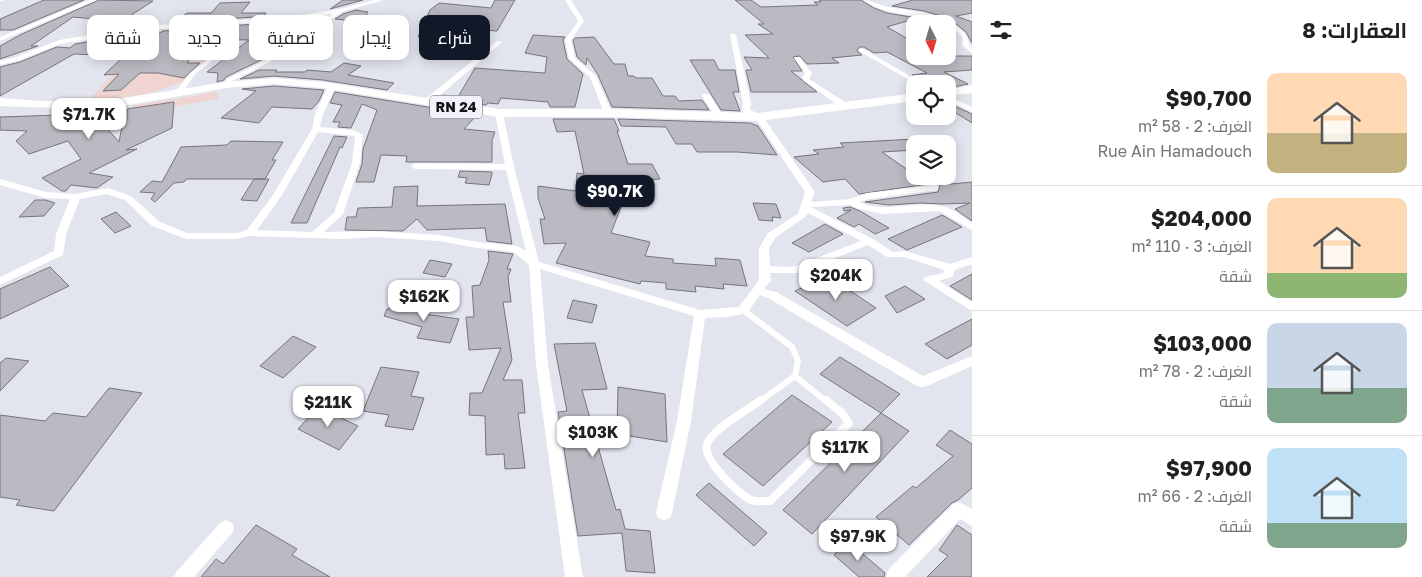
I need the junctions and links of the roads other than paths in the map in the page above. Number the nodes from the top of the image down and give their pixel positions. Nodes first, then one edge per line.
1 (94, 0) edge
2 (380, 0) edge
3 (568, 0) edge
4 (866, 0) edge
5 (340, 11) junction
6 (734, 35) dead end
7 (0, 39) edge
8 (499, 42) dead end
9 (862, 50) dead end
10 (972, 51) edge
11 (797, 58) dead end
12 (210, 60) edge
13 (0, 63) edge
14 (906, 75) edge
15 (226, 85) junction
16 (332, 86) junction
17 (972, 89) edge
18 (956, 92) edge
19 (178, 93) junction
20 (706, 96) dead end
21 (906, 98) edge
22 (0, 102) edge
23 (427, 102) junction
24 (956, 102) edge
25 (845, 106) junction
26 (972, 110) edge
27 (499, 113) junction
28 (608, 113) junction
29 (720, 116) junction
30 (759, 117) junction
31 (316, 129) junction
32 (415, 166) dead end
33 (510, 168) junction
34 (0, 182) edge
35 (935, 188) dead end
36 (901, 193) junction
37 (76, 197) junction
38 (852, 202) junction
39 (806, 206) junction
40 (919, 208) junction
41 (972, 227) edge
42 (249, 233) junction
43 (314, 235) junction
44 (868, 241) junction
45 (972, 260) edge
46 (534, 264) junction
47 (950, 268) junction
48 (764, 269) junction
49 (0, 281) edge
50 (758, 291) junction
51 (972, 307) edge
52 (743, 310) junction
53 (700, 314) junction
54 (972, 361) edge
55 (795, 376) junction
56 (664, 514) dead end
57 (972, 518) edge
58 (226, 528) dead end
59 (894, 576) edge
60 (183, 577) edge
61 (574, 577) edge

1 - 7 street
2 - 5 street
3 - 28 street
4 - 10 street
5 - 13 street
5 - 15 street
6 - 30 street
8 - 23 street
9 - 14 street
11 - 25 street
12 - 19 street
15 - 16 main road, RN 24
15 - 19 main road, RN 24
16 - 23 main road, RN 24
16 - 31 street
17 - 18 main road
19 - 22 main road, RN 24
20 - 29 street
21 - 25 main road, RN 24
23 - 27 main road, RN 24
24 - 26 street
25 - 30 main road, RN 24
27 - 28 main road, RN 24
27 - 33 street
28 - 29 main road, RN 24
29 - 30 main road, RN 24
30 - 39 street
31 - 42 street
31 - 43 street
32 - 33 street
33 - 46 street
34 - 37 street
35 - 36 street
36 - 38 street
36 - 40 street
37 - 42 street
37 - 49 street
38 - 39 street
38 - 40 street
39 - 44 street
39 - 48 street
40 - 41 street
42 - 43 street
43 - 46 street
44 - 47 street
44 - 48 street
45 - 47 street
46 - 53 street
46 - 61 street
47 - 51 street
48 - 50 street
50 - 52 street
50 - 54 street
52 - 53 street
52 - 55 lane
53 - 56 street
55 - 55 lane
57 - 59 street
58 - 60 street

